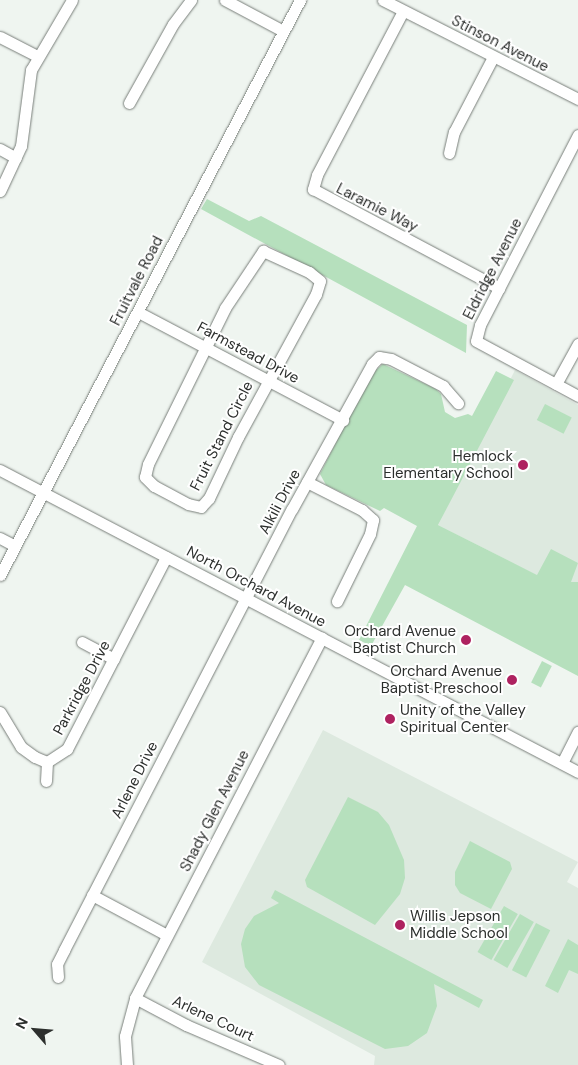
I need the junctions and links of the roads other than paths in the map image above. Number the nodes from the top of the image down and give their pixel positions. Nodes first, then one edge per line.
1 (72, 0) edge
2 (191, 0) edge
3 (225, 0) edge
4 (300, 0) edge
5 (383, 0) edge
6 (403, 11) junction
7 (283, 31) junction
8 (0, 37) edge
9 (37, 56) junction
10 (494, 57) junction
11 (578, 99) edge
12 (129, 103) dead end
13 (578, 135) edge
14 (0, 149) edge
15 (449, 152) dead end
16 (16, 158) junction
17 (0, 191) edge
18 (499, 288) junction
19 (138, 312) junction
20 (578, 344) edge
21 (205, 348) junction
22 (268, 380) junction
23 (556, 384) junction
24 (578, 396) edge
25 (458, 403) dead end
26 (343, 420) junction
27 (0, 470) edge
28 (307, 482) junction
29 (43, 493) junction
30 (0, 538) edge
31 (15, 546) junction
32 (166, 557) junction
33 (0, 575) edge
34 (246, 599) junction
35 (336, 601) dead end
36 (322, 638) junction
37 (82, 642) dead end
38 (114, 659) junction
39 (0, 712) edge
40 (578, 732) edge
41 (48, 762) junction
42 (562, 763) junction
43 (578, 772) edge
44 (46, 781) dead end
45 (92, 895) junction
46 (167, 935) junction
47 (58, 977) dead end
48 (135, 998) junction
49 (127, 1065) edge
50 (279, 1065) edge

1 - 9 street
2 - 12 street
3 - 7 street
4 - 7 street, Fruitvale Road
5 - 6 street, Stinson Avenue
6 - 10 street, Stinson Avenue
6 - 18 street, Laramie Way
7 - 19 street, Fruitvale Road
8 - 9 street
9 - 16 street
10 - 11 street, Stinson Avenue
10 - 15 street
13 - 18 street, Eldridge Avenue
14 - 16 street
16 - 17 street
18 - 23 street, Eldridge Avenue
19 - 21 street, Farmstead Drive
19 - 29 street, Fruitvale Road
20 - 23 street
21 - 22 street, Farmstead Drive
21 - 22 street
21 - 22 street, Fruit Stand Circle
22 - 26 street, Farmstead Drive
23 - 24 street, Eldridge Avenue
25 - 26 street, Alkili Drive
26 - 28 street, Alkili Drive
27 - 29 street, North Orchard Avenue
28 - 34 street, Alkili Drive
28 - 35 street
29 - 31 street, Fruitvale Road
29 - 32 street, North Orchard Avenue
30 - 31 street
31 - 33 street, Fruitvale Road
32 - 34 street, North Orchard Avenue
32 - 38 street, Parkridge Drive
34 - 36 street, North Orchard Avenue
34 - 45 street, Arlene Drive
36 - 42 street, North Orchard Avenue
36 - 46 street, Shady Glen Avenue
37 - 38 street
38 - 41 street, Parkridge Drive
39 - 41 street
40 - 42 street
41 - 44 street
42 - 43 street, North Orchard Avenue
45 - 46 street
45 - 47 street, Arlene Drive
46 - 48 street, Shady Glen Avenue
48 - 49 street, Shady Glen Avenue
48 - 50 street, Arlene Court

